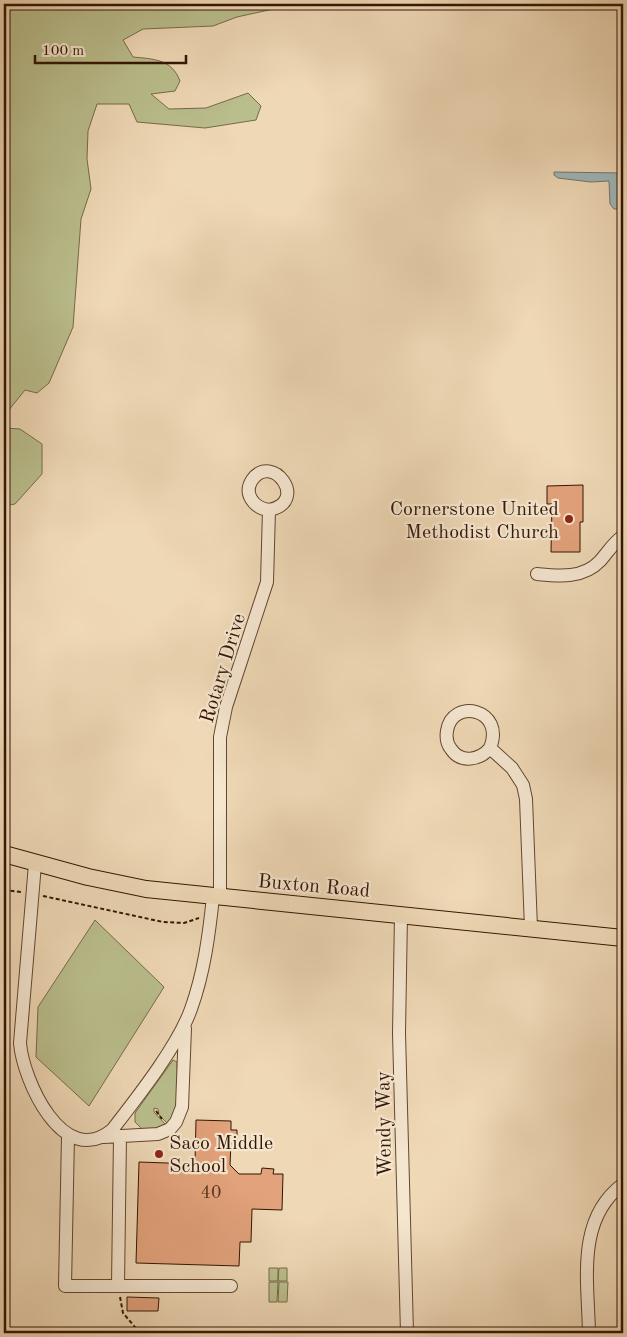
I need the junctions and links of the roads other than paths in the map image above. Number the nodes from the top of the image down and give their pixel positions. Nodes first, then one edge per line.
1 (269, 510) dead end
2 (623, 536) edge
3 (537, 574) dead end
4 (490, 748) dead end
5 (4, 854) edge
6 (35, 864) junction
7 (216, 897) junction
8 (401, 915) junction
9 (531, 928) junction
10 (623, 938) edge
11 (185, 1023) junction
12 (68, 1136) junction
13 (120, 1136) junction
14 (104, 1137) junction
15 (623, 1184) edge
16 (120, 1286) junction
17 (231, 1286) dead end
18 (407, 1333) edge
19 (589, 1333) edge

1 - 7 street, Rotary Drive
2 - 3 street
4 - 9 street
5 - 6 main road, Buxton Road
6 - 7 main road, Buxton Road
6 - 12 street
7 - 8 main road, Buxton Road
7 - 11 street, Rotary Drive
8 - 9 main road, Buxton Road
8 - 18 street, Wendy Way
9 - 10 main road, Buxton Road
11 - 13 street
11 - 14 street
12 - 14 street
12 - 16 street
13 - 14 street
13 - 16 street
15 - 19 street
16 - 17 street

